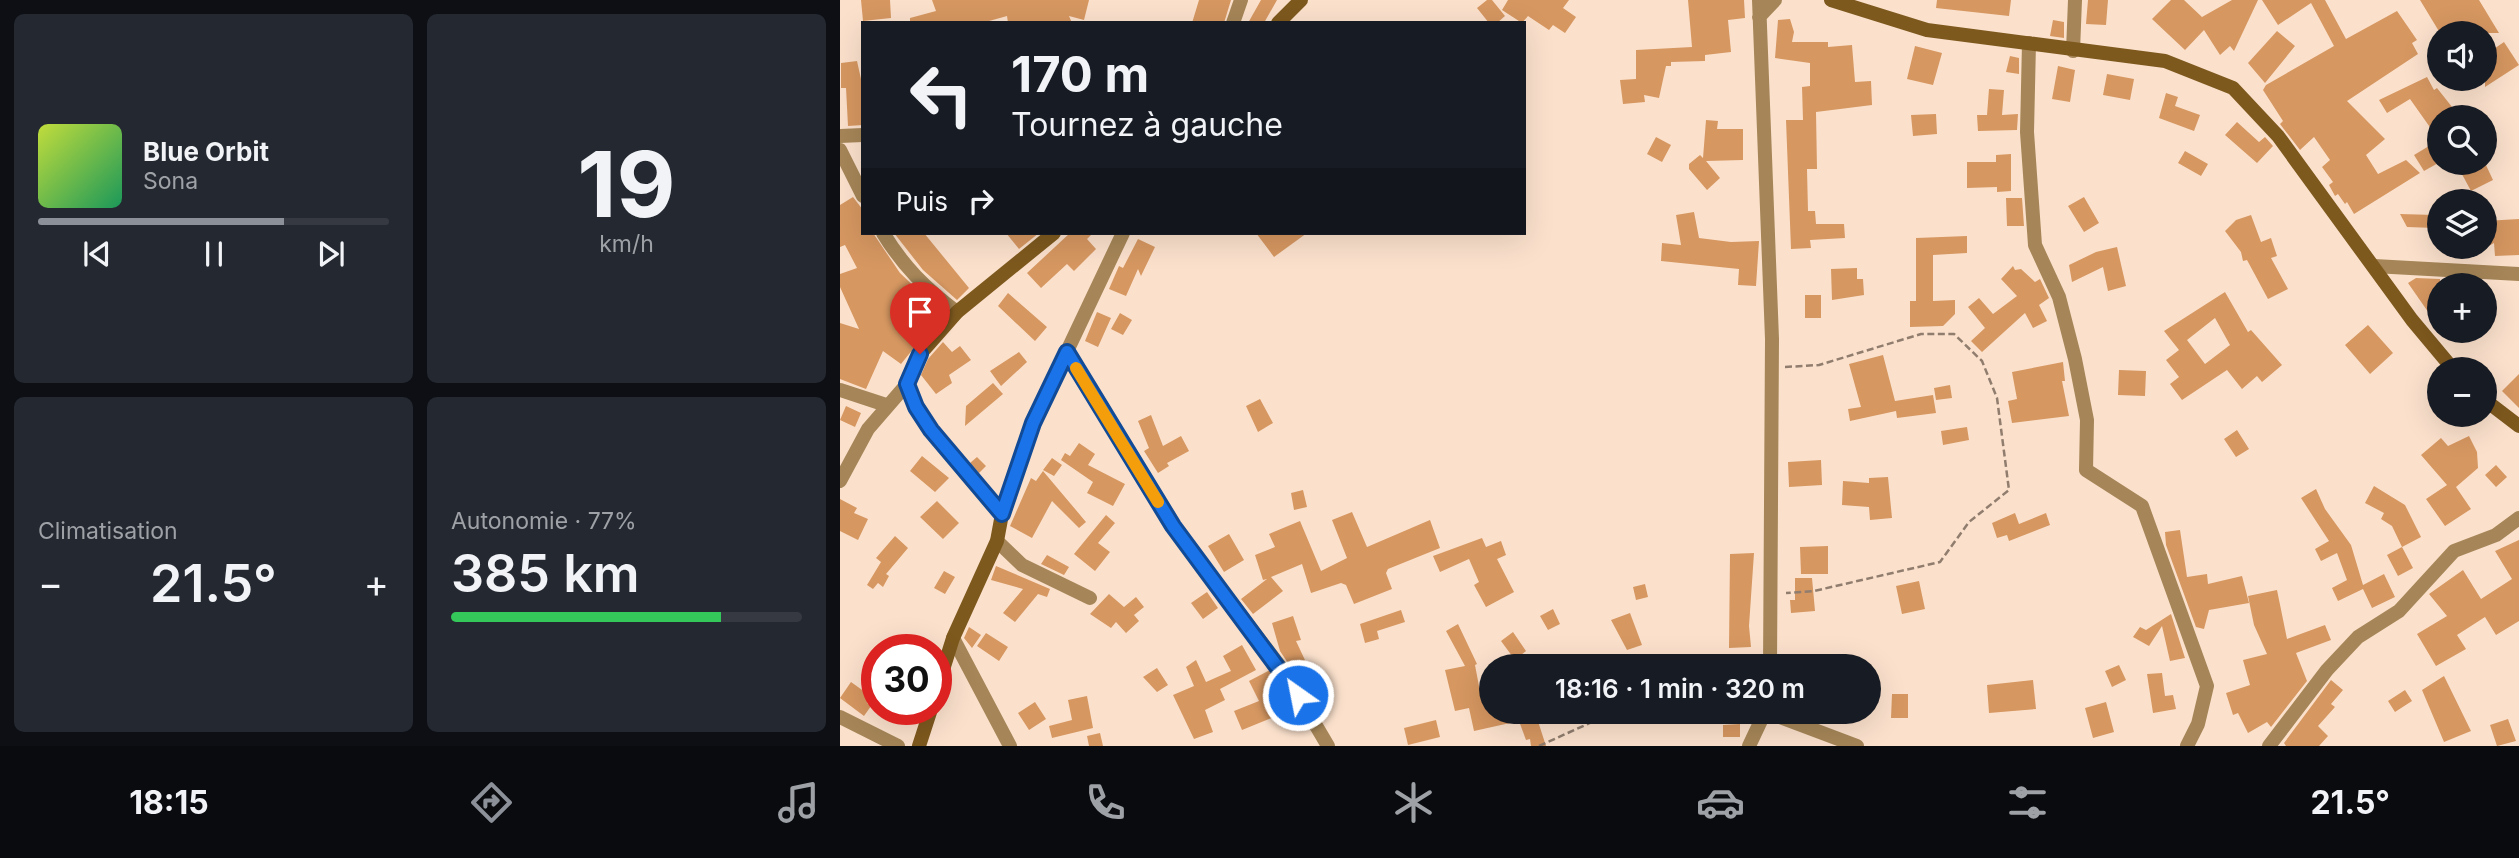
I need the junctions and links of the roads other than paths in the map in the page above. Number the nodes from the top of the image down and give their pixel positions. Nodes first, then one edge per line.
1 (1241, 0) edge
2 (1301, 0) edge
3 (1759, 0) edge
4 (1775, 0) edge
5 (1830, 0) edge
6 (2075, 0) edge
7 (1759, 17) junction
8 (1234, 21) edge
9 (1280, 21) edge
10 (2029, 43) junction
11 (2073, 51) junction
12 (861, 135) edge
13 (840, 136) edge
14 (840, 150) edge
15 (861, 192) edge
16 (884, 235) edge
17 (1052, 235) edge
18 (1122, 235) edge
19 (2374, 266) junction
20 (2519, 274) edge
21 (957, 312) junction
22 (1067, 352) junction
23 (2445, 357) edge
24 (907, 384) junction
25 (840, 390) edge
26 (886, 405) junction
27 (2497, 409) edge
28 (2519, 426) edge
29 (840, 481) edge
30 (1002, 514) junction
31 (2519, 518) edge
32 (997, 541) junction
33 (1090, 598) dead end
34 (953, 638) junction
35 (952, 641) edge
36 (1770, 654) edge
37 (840, 717) edge
38 (1760, 724) edge
39 (1798, 724) edge
40 (926, 725) edge
41 (898, 746) edge
42 (919, 746) edge
43 (1010, 746) edge
44 (1328, 746) edge
45 (1749, 746) edge
46 (1857, 746) edge
47 (2187, 746) edge
48 (2269, 746) edge

1 - 8 street
2 - 9 street
3 - 7 street
4 - 7 street
5 - 10 street
6 - 11 street
7 - 36 street
10 - 11 street
10 - 47 street
11 - 19 street
12 - 13 street
14 - 15 street
16 - 21 street
17 - 21 street
18 - 22 street
19 - 20 street
19 - 23 street
21 - 24 street
22 - 30 street
22 - 44 street
24 - 26 street
24 - 30 street
25 - 26 street
26 - 29 street
27 - 28 street
30 - 32 street
31 - 48 street
32 - 33 street
32 - 34 street
34 - 35 street
34 - 43 street
37 - 41 street
38 - 45 street
39 - 46 street
40 - 42 street

